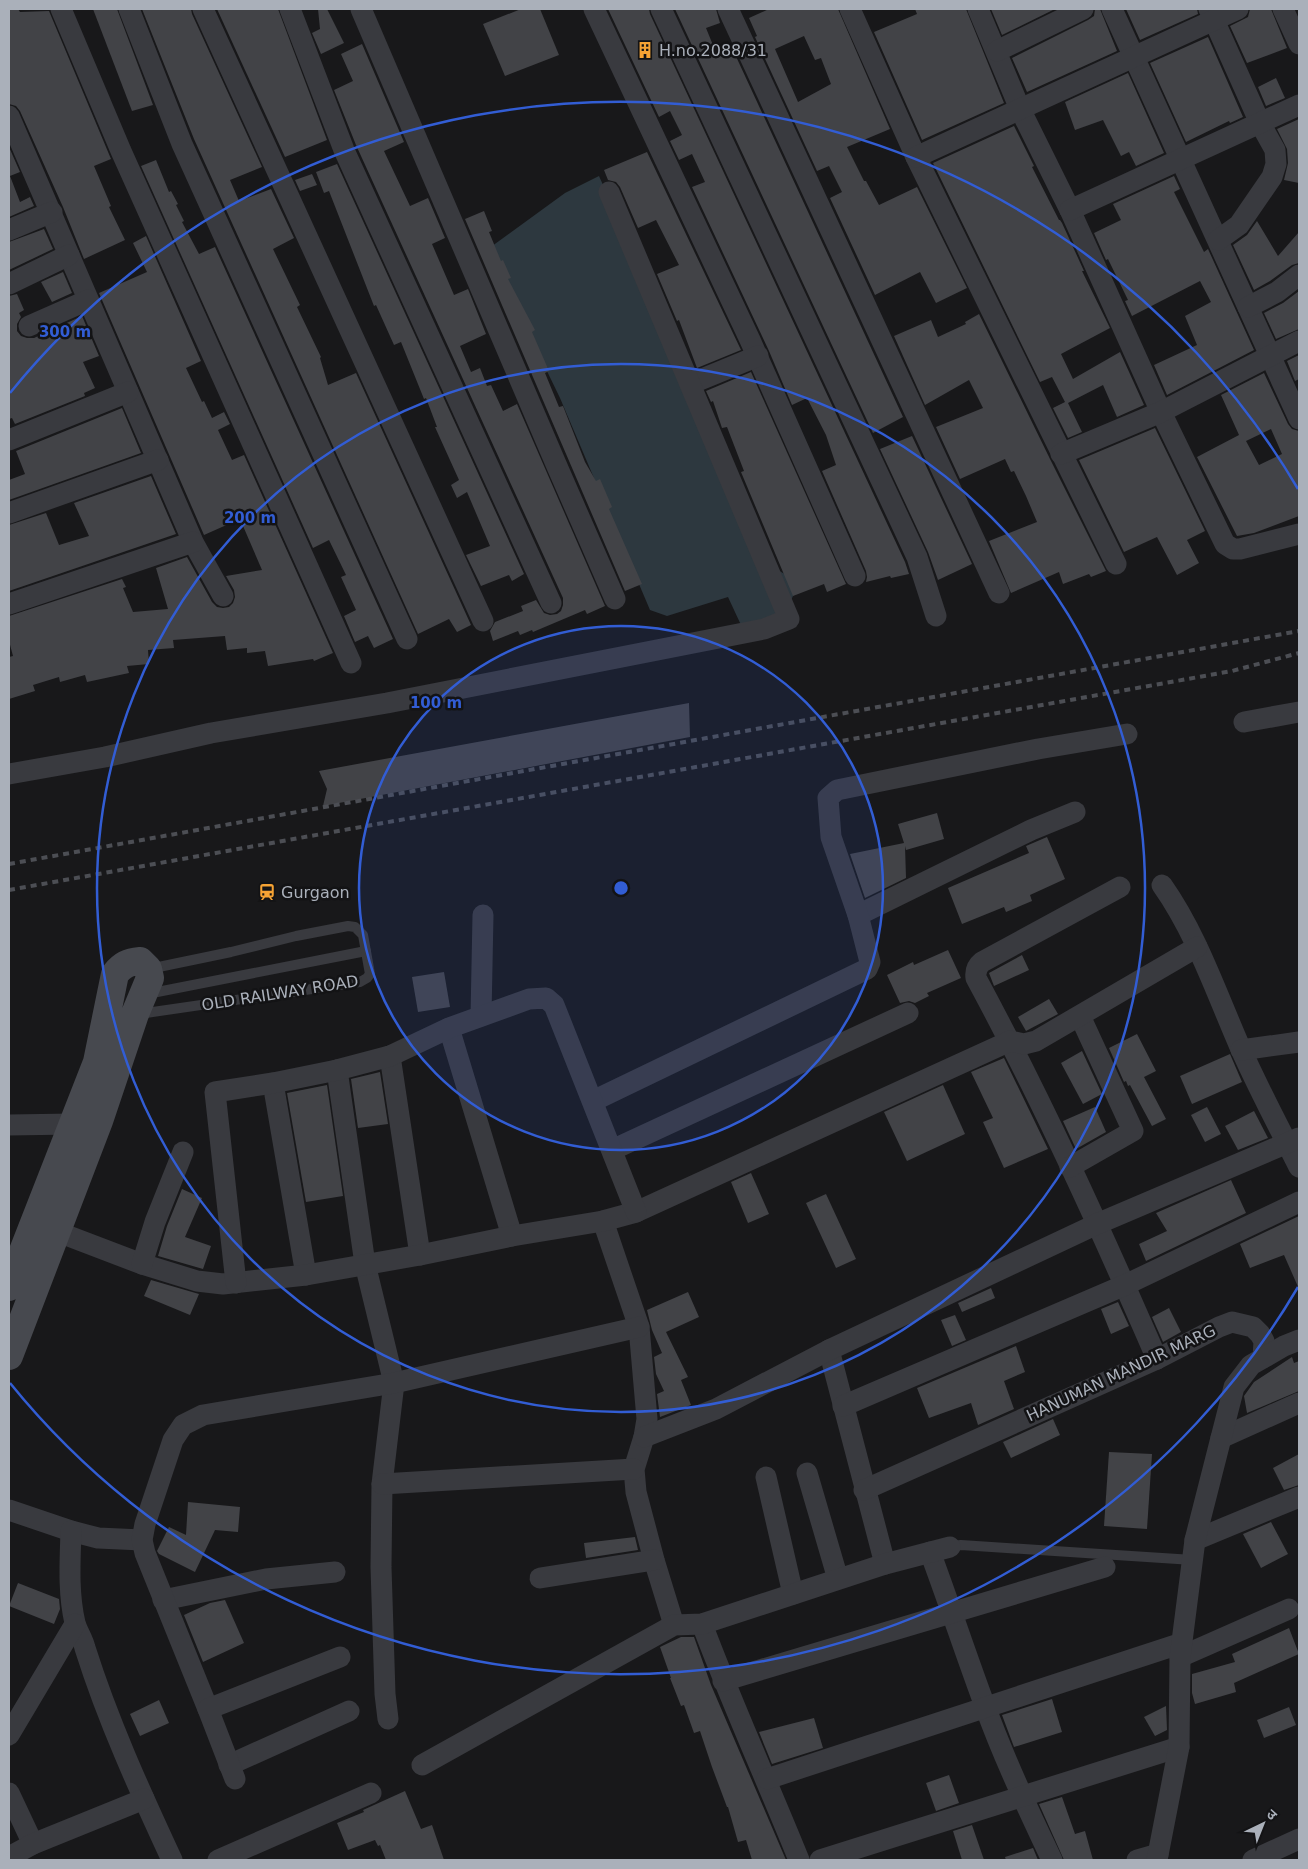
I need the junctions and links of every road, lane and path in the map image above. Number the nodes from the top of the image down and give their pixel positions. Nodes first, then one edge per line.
1 (61, 9) edge
2 (129, 9) edge
3 (203, 9) edge
4 (290, 9) edge
5 (361, 9) edge
6 (594, 9) edge
7 (661, 9) edge
8 (728, 9) edge
9 (850, 9) edge
10 (978, 9) edge
11 (1083, 9) edge
12 (1112, 9) edge
13 (1238, 9) edge
14 (1283, 9) edge
15 (1212, 14) edge
16 (1299, 44) edge
17 (997, 51) junction
18 (1134, 57) junction
19 (1299, 105) edge
20 (1020, 109) junction
21 (9, 116) edge
22 (1260, 123) junction
23 (916, 157) junction
24 (1181, 159) junction
25 (609, 192) dead end
26 (1070, 210) junction
27 (52, 212) junction
28 (9, 230) edge
29 (1218, 240) junction
30 (69, 255) junction
31 (1299, 275) edge
32 (9, 284) edge
33 (88, 300) junction
34 (1248, 307) junction
35 (29, 326) dead end
36 (1299, 341) edge
37 (1270, 354) junction
38 (758, 356) junction
39 (690, 384) junction
40 (128, 392) junction
41 (1160, 412) junction
42 (1299, 419) edge
43 (9, 440) edge
44 (1061, 454) junction
45 (158, 460) junction
46 (9, 514) edge
47 (1299, 534) edge
48 (193, 542) junction
49 (1116, 564) dead end
50 (855, 576) dead end
51 (999, 593) dead end
52 (223, 596) dead end
53 (615, 599) dead end
54 (551, 602) dead end
55 (9, 604) edge
56 (936, 616) dead end
57 (483, 621) dead end
58 (407, 639) dead end
59 (351, 663) dead end
60 (1299, 712) edge
61 (1244, 722) dead end
62 (1127, 734) dead end
63 (9, 774) edge
64 (1075, 812) dead end
65 (1162, 884) dead end
66 (1120, 887) dead end
67 (483, 915) dead end
68 (858, 915) junction
69 (1196, 947) junction
70 (366, 951) junction
71 (142, 993) junction
72 (908, 1013) dead end
73 (481, 1016) junction
74 (1080, 1016) junction
75 (449, 1028) junction
76 (1010, 1041) junction
77 (1299, 1042) edge
78 (1241, 1050) junction
79 (390, 1056) junction
80 (337, 1070) junction
81 (273, 1084) junction
82 (593, 1101) junction
83 (73, 1124) junction
84 (9, 1125) edge
85 (1293, 1141) edge
86 (612, 1150) junction
87 (183, 1152) dead end
88 (1070, 1167) junction
89 (1299, 1167) edge
90 (1299, 1202) edge
91 (636, 1212) junction
92 (603, 1222) junction
93 (1097, 1224) junction
94 (58, 1232) junction
95 (512, 1236) junction
96 (420, 1255) junction
97 (142, 1264) junction
98 (365, 1264) junction
99 (306, 1275) junction
100 (236, 1283) junction
101 (1125, 1285) junction
102 (9, 1287) edge
103 (639, 1327) junction
104 (1299, 1340) edge
105 (828, 1350) junction
106 (9, 1356) edge
107 (1264, 1358) junction
108 (1157, 1359) junction
109 (394, 1383) junction
110 (1299, 1403) edge
111 (843, 1406) junction
112 (644, 1437) junction
113 (1222, 1438) junction
114 (634, 1469) junction
115 (807, 1473) dead end
116 (766, 1477) dead end
117 (382, 1484) junction
118 (864, 1490) junction
119 (1299, 1497) edge
120 (9, 1510) edge
121 (71, 1532) junction
122 (142, 1540) junction
123 (950, 1548) joint
124 (1194, 1550) junction
125 (930, 1552) junction
126 (654, 1560) junction
127 (885, 1564) junction
128 (1105, 1567) dead end
129 (335, 1572) dead end
130 (540, 1578) dead end
131 (838, 1579) junction
132 (793, 1594) junction
133 (163, 1600) junction
134 (1289, 1610) dead end
135 (953, 1614) junction
136 (75, 1624) junction
137 (674, 1624) junction
138 (702, 1624) junction
139 (1181, 1650) junction
140 (340, 1657) dead end
141 (723, 1681) junction
142 (985, 1707) junction
143 (208, 1710) junction
144 (349, 1711) dead end
145 (388, 1719) dead end
146 (9, 1735) edge
147 (1178, 1747) junction
148 (422, 1765) dead end
149 (767, 1779) junction
150 (9, 1793) edge
151 (371, 1793) dead end
152 (1022, 1796) junction
153 (144, 1799) junction
154 (1299, 1839) edge
155 (33, 1844) junction
156 (9, 1856) edge
157 (1157, 1857) edge
158 (172, 1860) edge
159 (218, 1860) edge
160 (800, 1860) edge
161 (820, 1860) edge
162 (1052, 1860) edge
163 (1137, 1860) edge
164 (1253, 1860) edge

1 - 59 street
2 - 58 street
3 - 57 street
4 - 54 street
5 - 53 street
6 - 38 street
7 - 56 street
8 - 51 street
9 - 23 street
10 - 17 street
11 - 17 street
12 - 18 street
13 - 15 street
14 - 16 street
15 - 18 street
15 - 22 street
17 - 20 street
18 - 20 street
18 - 24 street
19 - 22 street
20 - 23 street
20 - 26 street
21 - 27 street
22 - 24 street
22 - 29 street
23 - 44 street
24 - 26 street
24 - 29 street
25 - 39 street
26 - 41 street
27 - 28 street
27 - 30 street
29 - 34 street
30 - 32 street
30 - 33 street
31 - 34 street
33 - 35 street
33 - 40 street
34 - 37 street
36 - 37 street
37 - 41 street
37 - 42 street
38 - 39 street
38 - 50 street
39 - 63 street
40 - 43 street
40 - 45 street
41 - 44 street
41 - 47 street
44 - 49 street
45 - 46 street
45 - 48 street
48 - 52 street
48 - 55 street
60 - 61 street
62 - 68 street
64 - 68 street
65 - 69 street
66 - 76 street
67 - 73 street
68 - 82 street
69 - 74 street
69 - 78 street
70 - 71 lane
70 - 71 lane, OLD RAILWAY ROAD
70 - 71 lane, OLD RAILWAY ROAD
71 - 83 main road, OLD RAILWAY ROAD
71 - 94 main road
72 - 86 street
73 - 75 street
73 - 82 street
74 - 76 street
74 - 88 street
75 - 79 street
75 - 95 street
76 - 88 street
76 - 91 street
77 - 78 street
78 - 85 street
79 - 80 street
79 - 96 street
80 - 81 street
80 - 98 street
81 - 99 street
81 - 100 street
82 - 86 street
83 - 84 street
83 - 102 main road, OLD RAILWAY ROAD
85 - 89 street
85 - 93 street
86 - 91 street
87 - 97 street
88 - 93 street
90 - 101 street
91 - 92 street
92 - 95 street
92 - 103 street
93 - 101 street
93 - 105 street
94 - 97 street
94 - 106 main road
95 - 96 street
96 - 98 street
97 - 100 street
98 - 99 street
98 - 109 street
99 - 100 street
101 - 108 street
101 - 111 street
103 - 109 street
103 - 112 street
104 - 107 street
105 - 111 street
105 - 112 street
107 - 108 street, HANUMAN MANDIR MARG
107 - 113 street
108 - 118 street, HANUMAN MANDIR MARG
109 - 117 street
109 - 122 street
110 - 113 street
111 - 118 street
112 - 114 street
113 - 124 street
114 - 117 street
114 - 126 street
115 - 131 street
116 - 132 street
117 - 145 street
118 - 127 street
119 - 124 street
120 - 121 street
121 - 122 street
121 - 136 street
122 - 133 street
123 - 124 lane
123 - 125 street
124 - 139 street
125 - 127 street
125 - 135 street
126 - 130 street
126 - 137 street
127 - 131 street
128 - 135 street
129 - 133 street
131 - 132 street
132 - 138 street
133 - 143 street
134 - 139 street
135 - 141 street
135 - 142 street
136 - 146 street
136 - 153 street
137 - 138 street
137 - 148 street
138 - 141 street
139 - 142 street
139 - 147 street
140 - 143 street
141 - 149 street
142 - 149 street
142 - 152 street
143 - 144 street
147 - 152 street
147 - 157 street
149 - 160 street
150 - 155 street
151 - 159 street
152 - 161 street
152 - 162 street
153 - 155 street
153 - 158 street
154 - 164 street
155 - 156 street
157 - 163 street

